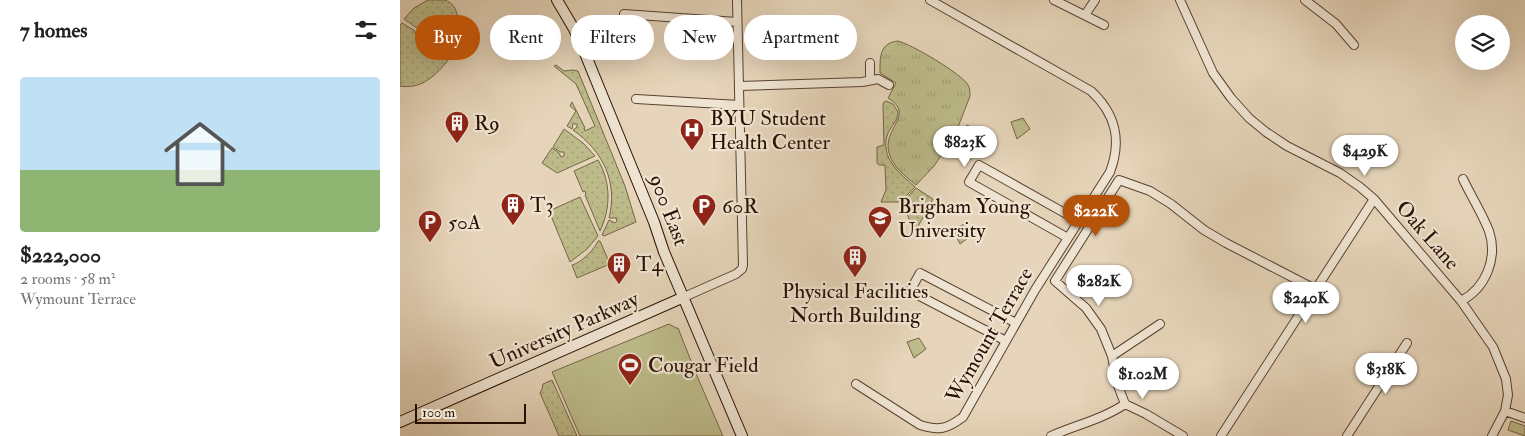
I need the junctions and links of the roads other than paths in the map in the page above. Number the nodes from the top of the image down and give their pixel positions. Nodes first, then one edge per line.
1 (557, 0) edge
2 (737, 0) edge
3 (930, 0) edge
4 (1054, 0) edge
5 (1095, 0) edge
6 (1180, 0) edge
7 (1305, 0) edge
8 (624, 14) dead end
9 (1085, 15) junction
10 (737, 22) junction
11 (1104, 25) dead end
12 (1354, 45) dead end
13 (870, 63) dead end
14 (870, 80) junction
15 (890, 85) dead end
16 (739, 86) junction
17 (636, 99) dead end
18 (739, 105) junction
19 (1463, 179) dead end
20 (1374, 200) junction
21 (1079, 221) junction
22 (1068, 238) junction
23 (1315, 289) junction
24 (684, 297) junction
25 (1461, 301) junction
26 (1016, 323) junction
27 (1160, 324) dead end
28 (1006, 341) junction
29 (1406, 343) dead end
30 (1112, 356) junction
31 (856, 384) dead end
32 (1125, 404) junction
33 (1506, 411) junction
34 (1525, 418) edge
35 (400, 422) edge
36 (742, 436) edge
37 (1051, 436) edge
38 (1183, 436) edge
39 (1221, 436) edge
40 (1347, 436) edge
41 (1492, 436) edge

1 - 24 main road, 900 East
2 - 10 street
3 - 21 street, Wymount Terrace
4 - 9 street
5 - 9 street
6 - 20 street, Oak Lane
7 - 12 street
8 - 10 street
9 - 11 street
10 - 16 street
13 - 14 street
14 - 15 street
14 - 16 street
16 - 18 street
17 - 18 street
18 - 24 street, University Parkway
19 - 25 street
20 - 23 street
20 - 25 street, Oak Lane
21 - 22 street, Wymount Terrace
21 - 22 street
22 - 26 street, Wymount Terrace
23 - 30 street
23 - 39 street
24 - 35 main road, University Parkway
24 - 36 main road, 900 East
25 - 33 street, Oak Lane
26 - 28 street, Wymount Terrace
26 - 28 street
27 - 30 street
28 - 31 street, Wymount Terrace
29 - 40 street
30 - 32 street
32 - 37 street
32 - 38 street
33 - 34 street
33 - 41 street

